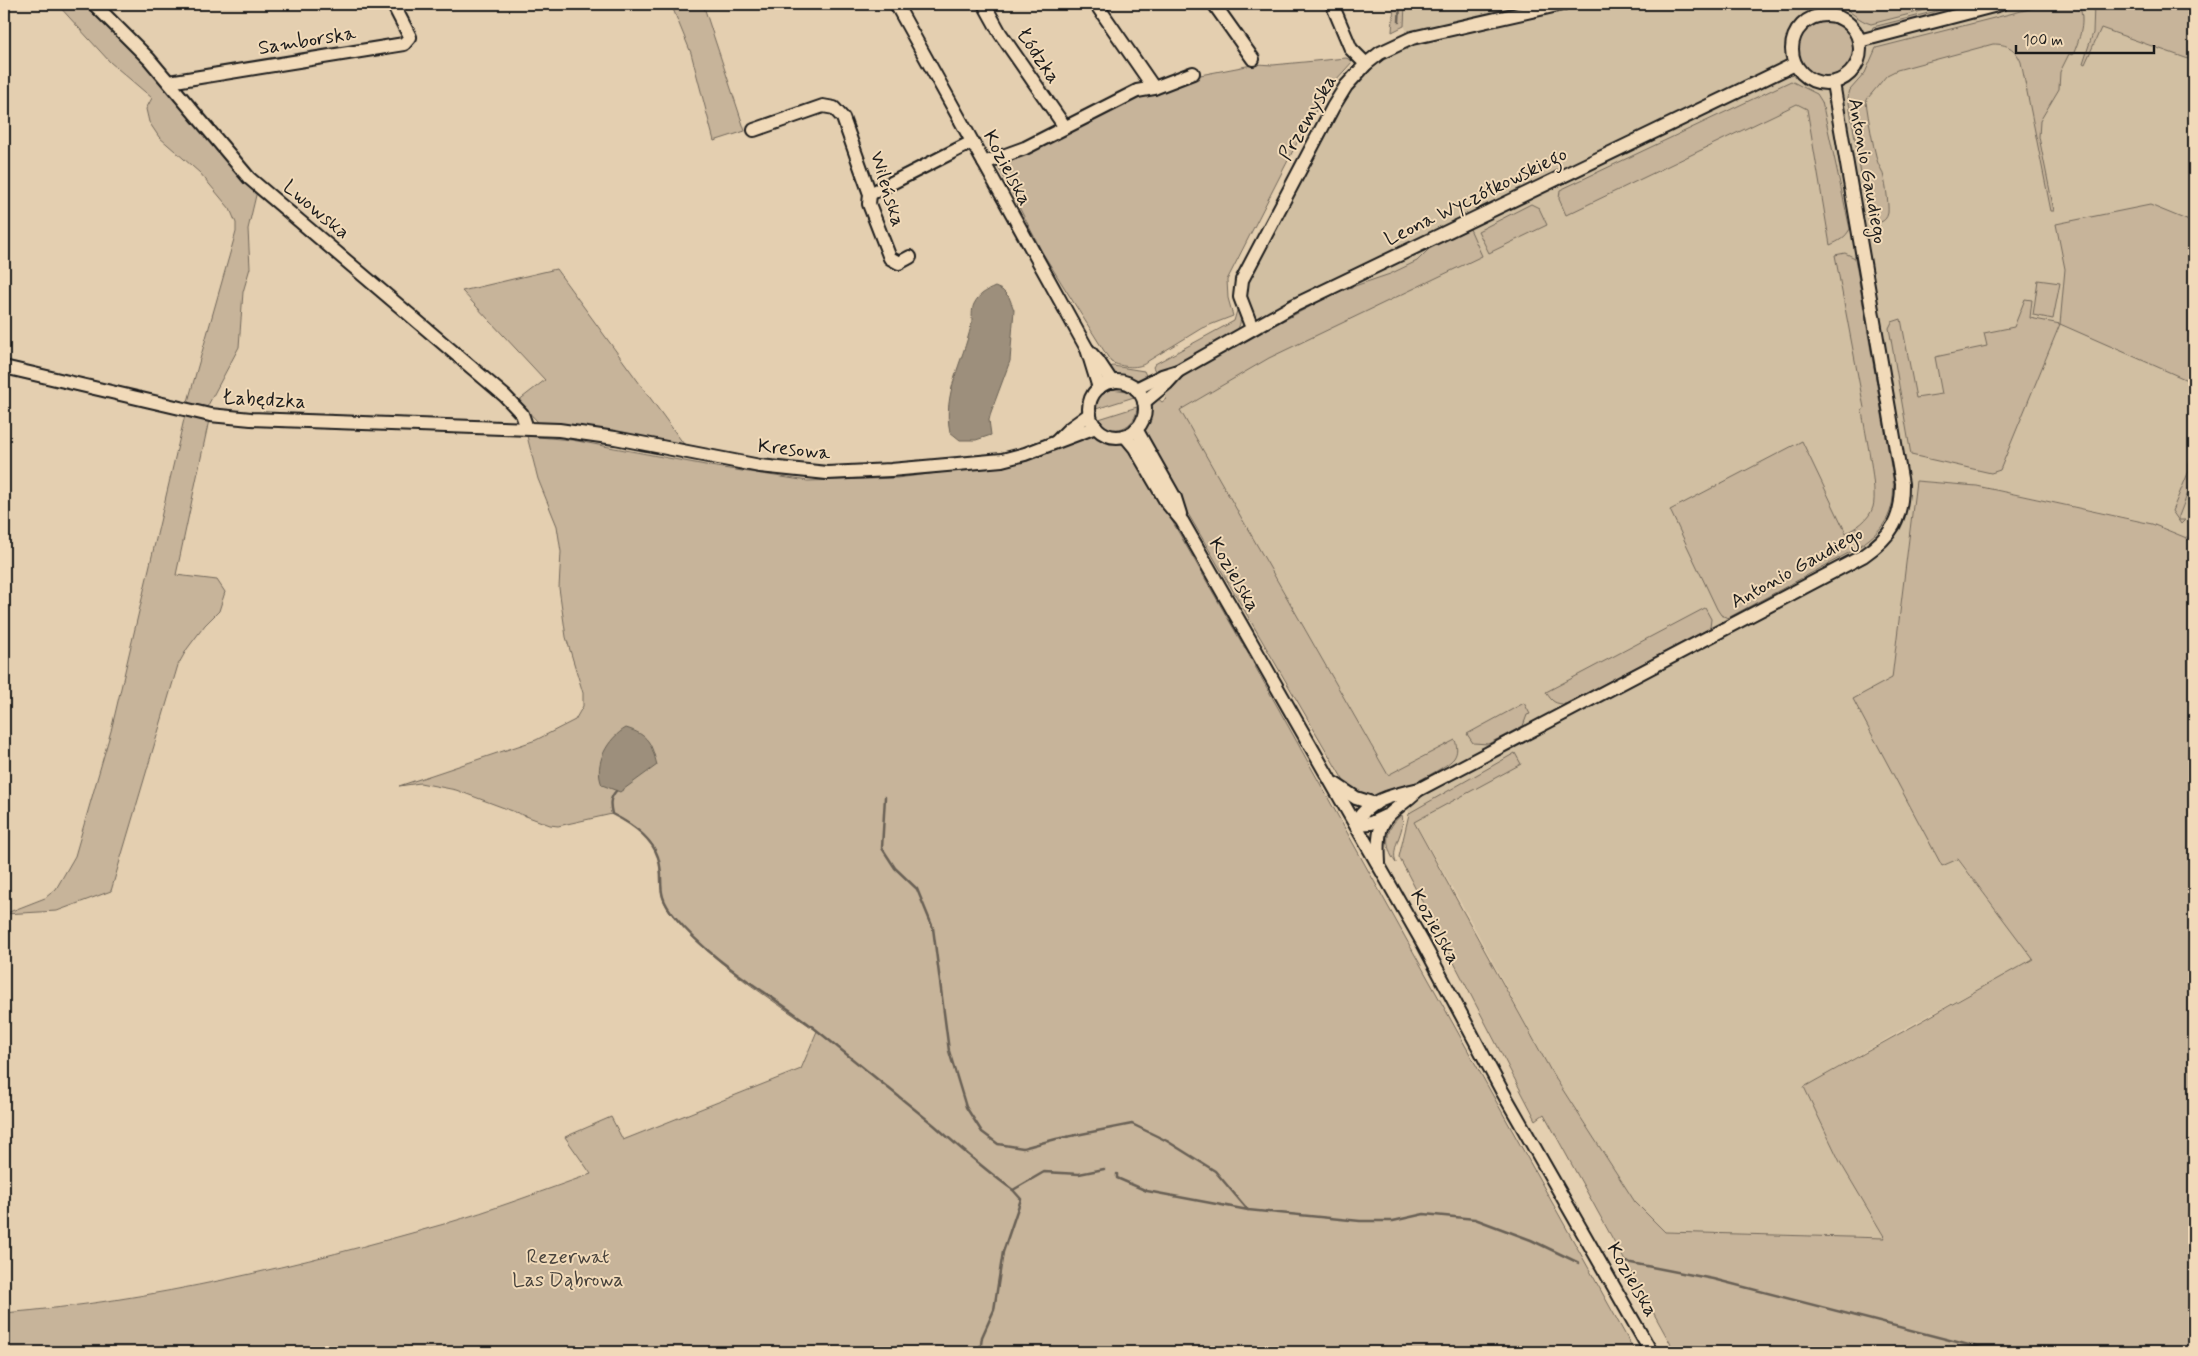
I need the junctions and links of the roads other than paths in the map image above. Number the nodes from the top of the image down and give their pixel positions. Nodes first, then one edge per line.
1 (94, 4) edge
2 (393, 4) edge
3 (896, 4) edge
4 (984, 4) edge
5 (1096, 4) edge
6 (1214, 4) edge
7 (1332, 4) edge
8 (1562, 4) edge
9 (2001, 4) edge
10 (1823, 9) edge
11 (1859, 41) junction
12 (1253, 59) dead end
13 (1366, 64) junction
14 (1795, 64) junction
15 (1193, 73) dead end
16 (169, 82) junction
17 (1833, 83) junction
18 (1154, 88) junction
19 (1065, 127) junction
20 (754, 130) dead end
21 (972, 142) junction
22 (984, 164) junction
23 (870, 194) junction
24 (910, 257) dead end
25 (1252, 328) junction
26 (1087, 348) junction
27 (4, 367) edge
28 (1178, 371) junction
29 (1112, 382) junction
30 (1099, 388) junction
31 (1136, 389) junction
32 (1144, 402) junction
33 (1090, 414) junction
34 (1096, 427) junction
35 (527, 428) junction
36 (1136, 429) junction
37 (1125, 436) junction
38 (1057, 440) junction
39 (1182, 521) junction
40 (1332, 781) junction
41 (1420, 789) junction
42 (1375, 804) junction
43 (1386, 816) junction
44 (1356, 824) junction
45 (1380, 866) junction
46 (1652, 1352) edge

1 - 16 street, Lwowska
2 - 16 street, Samborska
3 - 21 street, Kozielska
4 - 19 street, Łódzka
5 - 18 street
6 - 12 street
7 - 13 street
8 - 13 street, Przemyska
9 - 11 street
10 - 11 street
10 - 14 street
11 - 17 street
13 - 25 street, Przemyska
14 - 17 street
14 - 25 street, Leona Wyczółkowskiego
15 - 18 street
16 - 35 street, Lwowska
17 - 41 street, Antonio Gaudiego
18 - 19 street
19 - 22 street
20 - 23 street, Wileńska
21 - 22 street, Kozielska
21 - 23 street
22 - 26 street, Kozielska
23 - 24 street, Wileńska
25 - 28 street, Leona Wyczółkowskiego
26 - 29 street, Kozielska
26 - 30 street, Kozielska
27 - 35 street, Łabędzka
28 - 31 street, Leona Wyczółkowskiego
28 - 32 street, Leona Wyczółkowskiego
29 - 30 street
29 - 31 street
30 - 33 street
31 - 32 street
32 - 36 street
33 - 34 street
33 - 38 street, Kresowa
34 - 37 street
34 - 38 street, Kresowa
35 - 38 street, Kresowa
36 - 37 street
36 - 39 street, Kozielska
37 - 39 street, Kozielska
39 - 40 street, Kozielska
40 - 42 street
40 - 44 street, Kozielska
41 - 42 street, Antonio Gaudiego
41 - 43 street, Antonio Gaudiego
42 - 44 street, Antonio Gaudiego
43 - 44 street, Antonio Gaudiego
43 - 45 street
44 - 45 street, Kozielska
45 - 46 street, Kozielska

